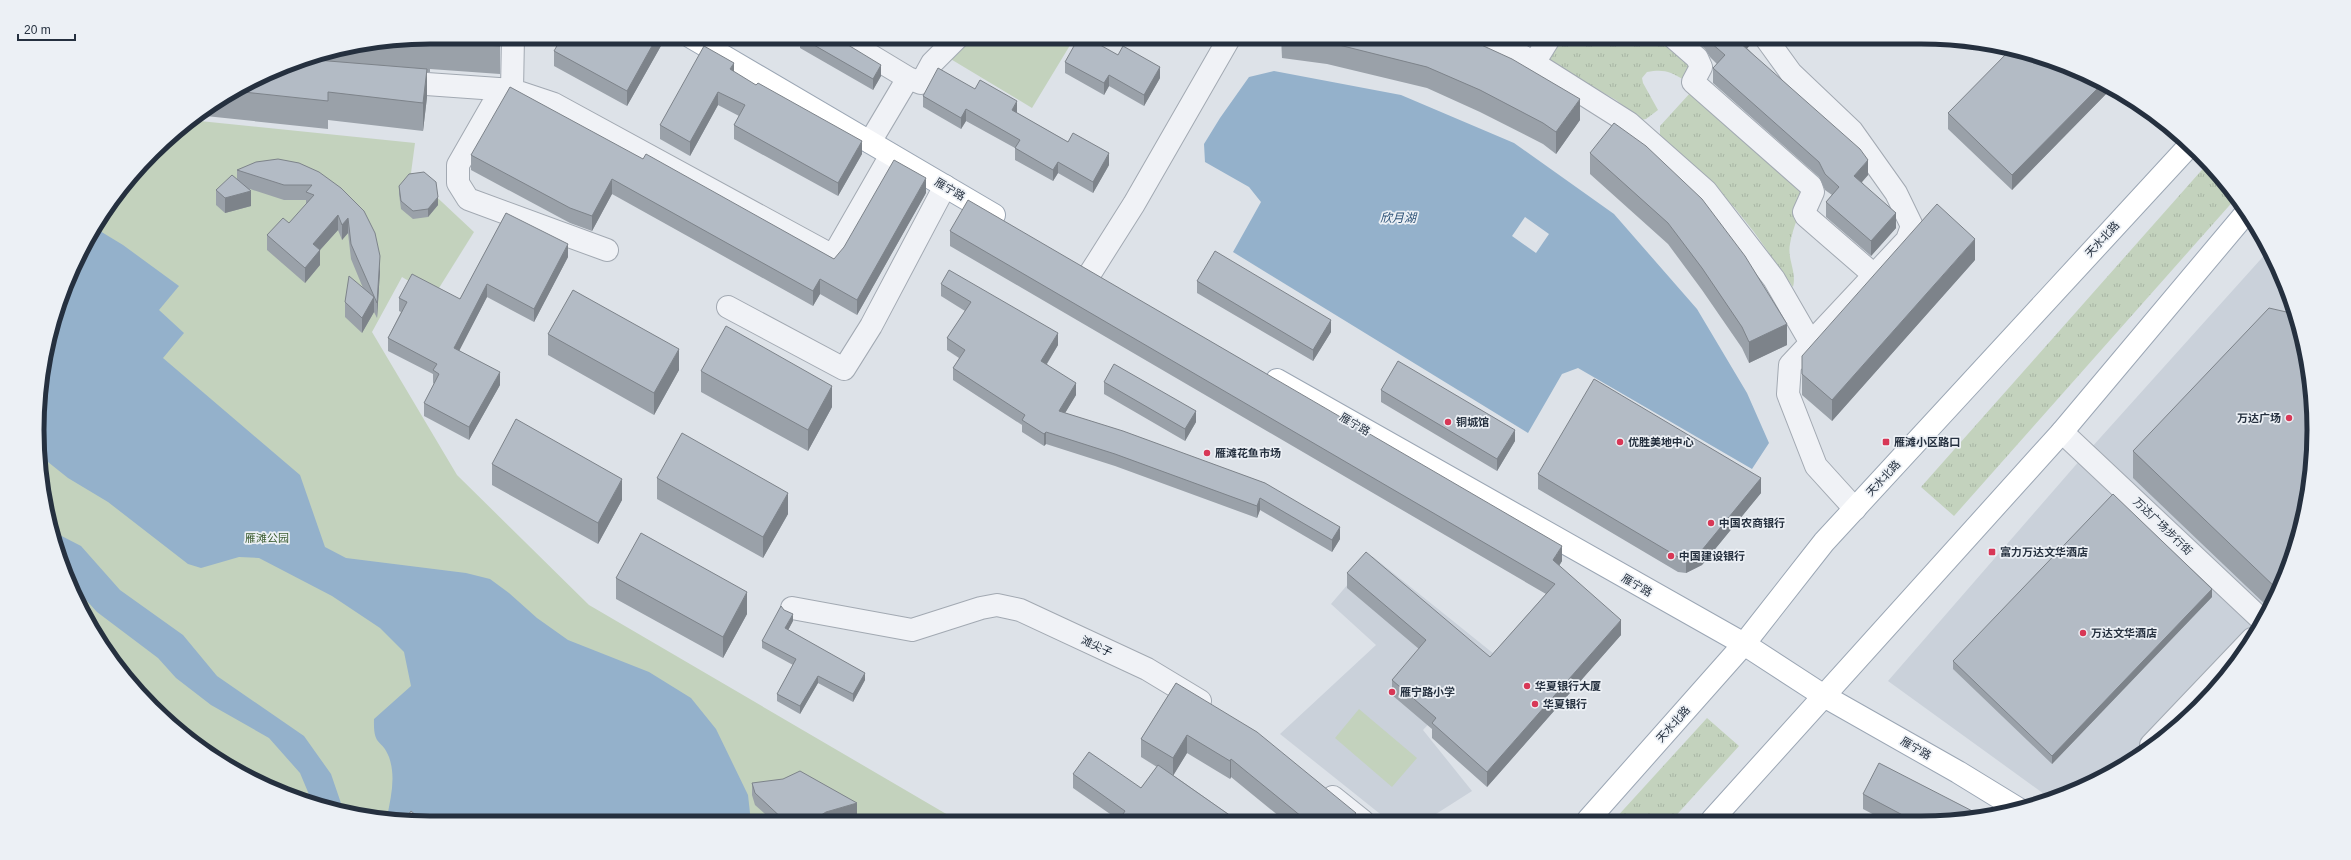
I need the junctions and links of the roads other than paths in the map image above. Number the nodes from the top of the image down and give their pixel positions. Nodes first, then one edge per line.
1 (512, 44) edge
2 (703, 44) edge
3 (852, 44) edge
4 (951, 44) edge
5 (1226, 44) edge
6 (1502, 44) edge
7 (1546, 44) edge
8 (1681, 44) edge
9 (1770, 44) edge
10 (1534, 63) junction
11 (908, 78) junction
12 (377, 81) edge
13 (506, 90) junction
14 (870, 142) junction
15 (2186, 149) edge
16 (891, 155) junction
17 (945, 186) junction
18 (2243, 217) edge
19 (1013, 226) edge
20 (607, 250) dead end
21 (1091, 273) edge
22 (1874, 275) junction
23 (728, 307) dead end
24 (1811, 343) junction
25 (1263, 372) edge
26 (2062, 432) junction
27 (1855, 508) junction
28 (792, 608) dead end
29 (2258, 617) edge
30 (1744, 644) junction
31 (2226, 666) edge
32 (1824, 696) junction
33 (1219, 712) edge
34 (2171, 724) edge
35 (1320, 786) edge
36 (2012, 805) edge
37 (1357, 816) edge
38 (1592, 816) edge
39 (1716, 816) edge

1 - 13 street
2 - 14 main road, 雁宁路
3 - 11 street
4 - 11 street
5 - 21 street
6 - 10 street
7 - 10 street
8 - 22 street
9 - 22 street
10 - 24 street
11 - 14 street
12 - 13 street
13 - 16 street
13 - 20 street
14 - 16 main road, 雁宁路
15 - 27 main road, 天水北路
16 - 17 main road, 雁宁路
17 - 19 main road, 雁宁路
17 - 23 street
18 - 26 main road
22 - 24 street
24 - 27 street
25 - 30 main road, 雁宁路
26 - 29 street, 万达广场步行街
26 - 32 main road
27 - 30 main road, 天水北路
28 - 33 street, 滩尖子
30 - 32 main road, 雁宁路
30 - 38 main road, 天水北路
31 - 34 street
32 - 36 main road, 雁宁路
32 - 39 main road
35 - 37 street

